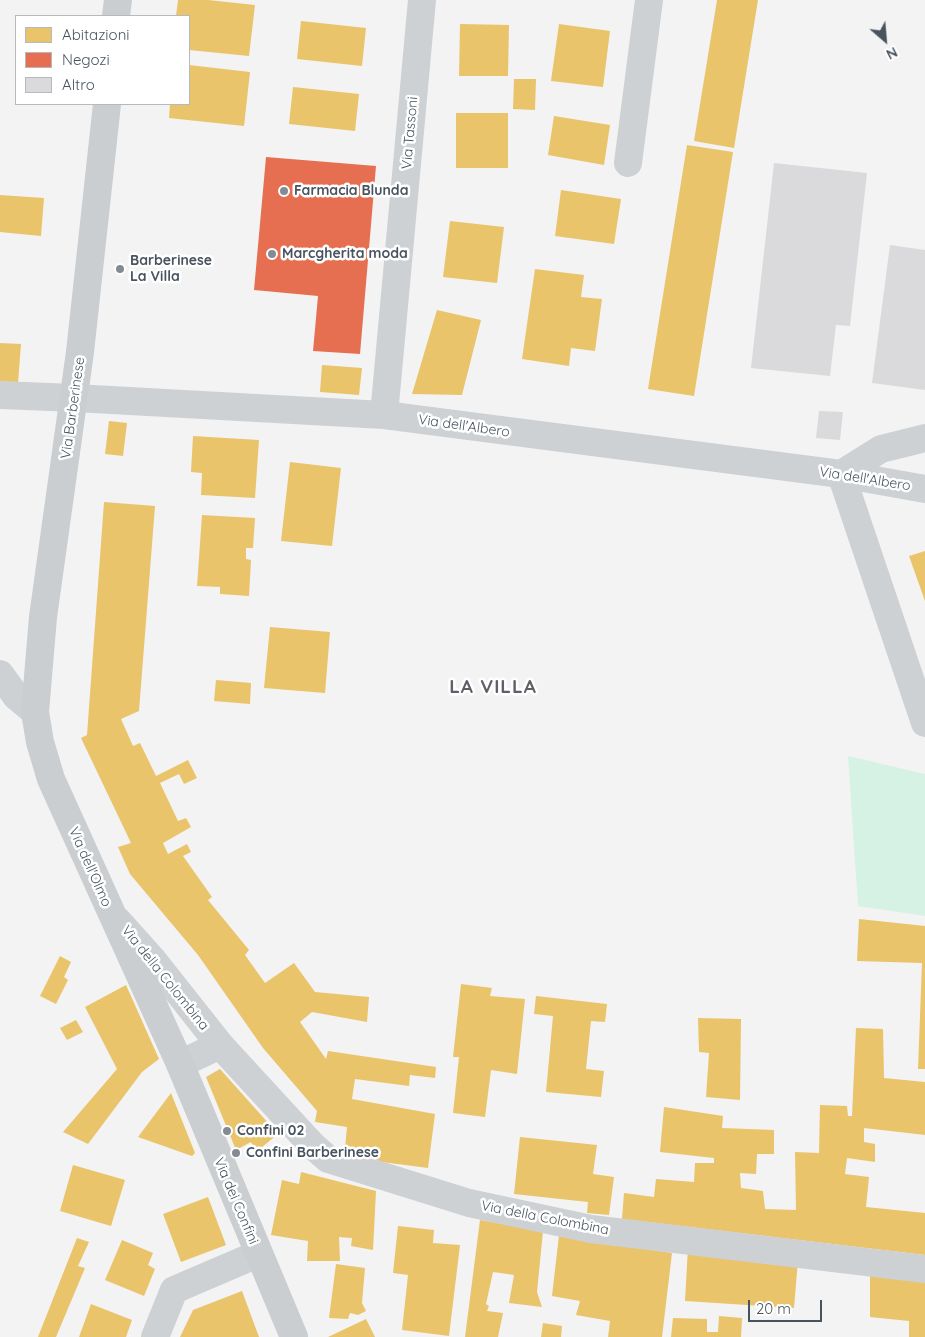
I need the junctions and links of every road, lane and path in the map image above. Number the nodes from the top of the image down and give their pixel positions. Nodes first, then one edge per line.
1 (118, 0) edge
2 (422, 0) edge
3 (649, 0) edge
4 (116, 15) edge
5 (107, 105) edge
6 (628, 163) dead end
7 (0, 395) edge
8 (75, 398) junction
9 (384, 415) junction
10 (925, 438) edge
11 (841, 474) junction
12 (925, 489) edge
13 (0, 674) edge
14 (35, 712) junction
15 (925, 724) edge
16 (110, 911) junction
17 (220, 1045) junction
18 (180, 1064) junction
19 (258, 1254) junction
20 (925, 1269) edge
21 (155, 1337) edge
22 (294, 1337) edge

1 - 4 main road
2 - 9 street, Via Tassoni
3 - 6 street
5 - 8 main road, Via Barberinese
7 - 8 street, Via dell'Albero
8 - 9 street, Via dell'Albero
8 - 14 main road, Via Barberinese
9 - 11 street, Via dell'Albero
10 - 11 street
11 - 12 street, Via dell'Albero
11 - 15 street
13 - 14 street
14 - 16 main road, Via dell'Olmo
16 - 17 street, Via della Colombina
16 - 18 main road, Via dell'Olmo
17 - 18 street, Via della Colombina
17 - 20 street, Via della Colombina
18 - 19 main road, Via dei Confini
19 - 21 street
19 - 22 main road, Via dei Confini

